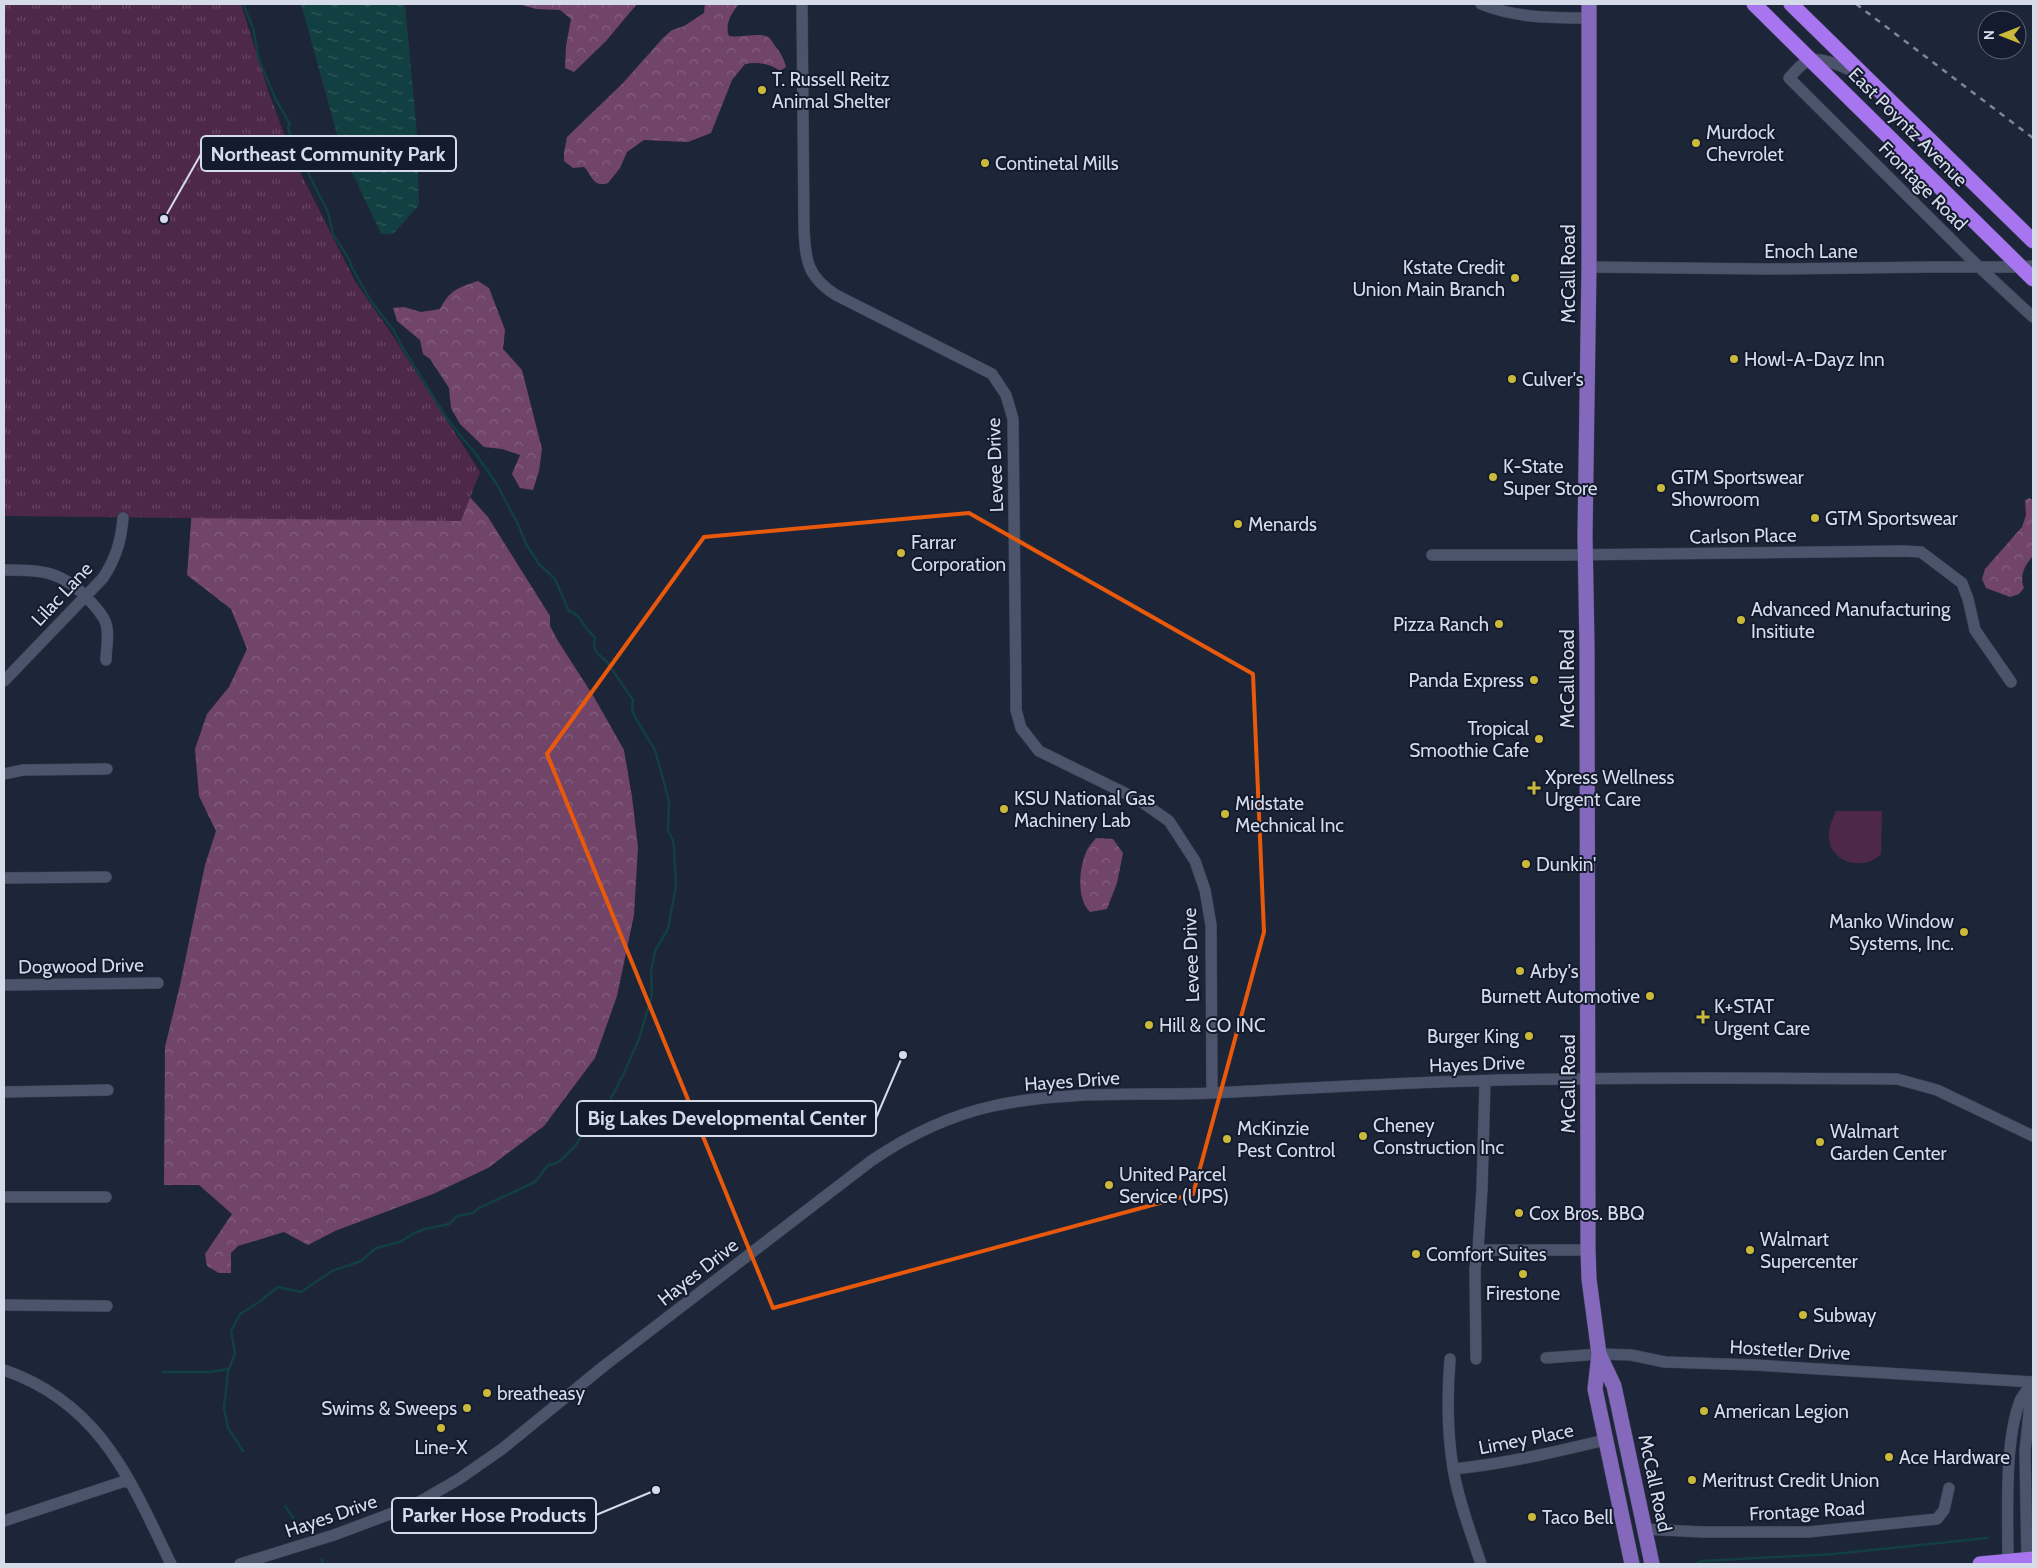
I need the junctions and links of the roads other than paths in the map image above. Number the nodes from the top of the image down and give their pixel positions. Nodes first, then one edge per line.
1 (802, 4) edge
2 (1481, 4) edge
3 (1754, 4) edge
4 (1791, 4) edge
5 (1589, 11) edge
6 (1811, 60) junction
7 (1862, 74) junction
8 (2033, 242) edge
9 (1589, 267) junction
10 (1979, 267) junction
11 (2027, 267) edge
12 (2033, 279) edge
13 (2033, 317) edge
14 (123, 518) dead end
15 (1432, 555) dead end
16 (1586, 555) junction
17 (4, 570) edge
18 (86, 597) junction
19 (106, 660) dead end
20 (4, 681) edge
21 (2011, 682) dead end
22 (107, 770) dead end
23 (4, 774) edge
24 (106, 877) dead end
25 (4, 878) edge
26 (158, 983) dead end
27 (4, 984) edge
28 (1588, 1079) junction
29 (1485, 1081) junction
30 (108, 1090) dead end
31 (4, 1092) edge
32 (1212, 1093) junction
33 (2033, 1136) edge
34 (4, 1197) edge
35 (106, 1197) dead end
36 (1478, 1250) junction
37 (1588, 1250) junction
38 (4, 1305) edge
39 (107, 1306) dead end
40 (1599, 1354) junction
41 (1546, 1358) dead end
42 (1450, 1359) dead end
43 (1476, 1359) dead end
44 (4, 1370) edge
45 (2033, 1381) edge
46 (2033, 1417) edge
47 (2027, 1433) junction
48 (1605, 1440) junction
49 (1453, 1469) junction
50 (1614, 1479) junction
51 (128, 1480) junction
52 (1634, 1484) junction
53 (1949, 1488) dead end
54 (4, 1520) edge
55 (1644, 1529) junction
56 (2029, 1561) edge
57 (2008, 1563) edge
58 (170, 1564) edge
59 (240, 1564) edge
60 (1481, 1564) edge
61 (1632, 1564) edge
62 (1652, 1564) edge
63 (1980, 1564) edge

1 - 32 street, Levee Drive
2 - 5 street
3 - 6 highway, East Poyntz Avenue
4 - 7 highway, East Poyntz Avenue
5 - 9 main road, McCall Road
6 - 7 street
6 - 10 street, Frontage Road
6 - 11 highway, East Poyntz Avenue
7 - 8 highway, East Poyntz Avenue
9 - 10 street, Enoch Lane
9 - 16 main road, McCall Road
10 - 11 street, Enoch Lane
10 - 13 street, Frontage Road
11 - 12 highway, East Poyntz Avenue
14 - 18 street, Lilac Lane
15 - 16 street, Carlson Place
16 - 21 street, Carlson Place
16 - 28 main road, McCall Road
17 - 18 street
18 - 19 street
18 - 20 street, Lilac Lane
22 - 23 street
24 - 25 street
26 - 27 street, Dogwood Drive
28 - 29 street, Hayes Drive
28 - 33 street, Hayes Drive
28 - 37 main road, McCall Road
29 - 32 street, Hayes Drive
29 - 36 street
30 - 31 street
32 - 59 street, Hayes Drive
34 - 35 street
36 - 37 street
36 - 43 street
37 - 40 main road, McCall Road
38 - 39 street
40 - 41 street, Hostetler Drive
40 - 45 street, Hostetler Drive
40 - 48 main road, McCall Road
40 - 52 main road, McCall Road
42 - 49 street
44 - 51 street
45 - 47 street
45 - 57 street
46 - 47 street
47 - 56 street
48 - 49 street, Limey Place
48 - 50 main road, McCall Road
48 - 52 main road
49 - 60 street
50 - 55 main road
50 - 61 main road, McCall Road
51 - 54 street
51 - 58 street
52 - 55 main road, McCall Road
53 - 55 street, Frontage Road
55 - 62 main road, McCall Road
56 - 57 highway
57 - 63 highway

